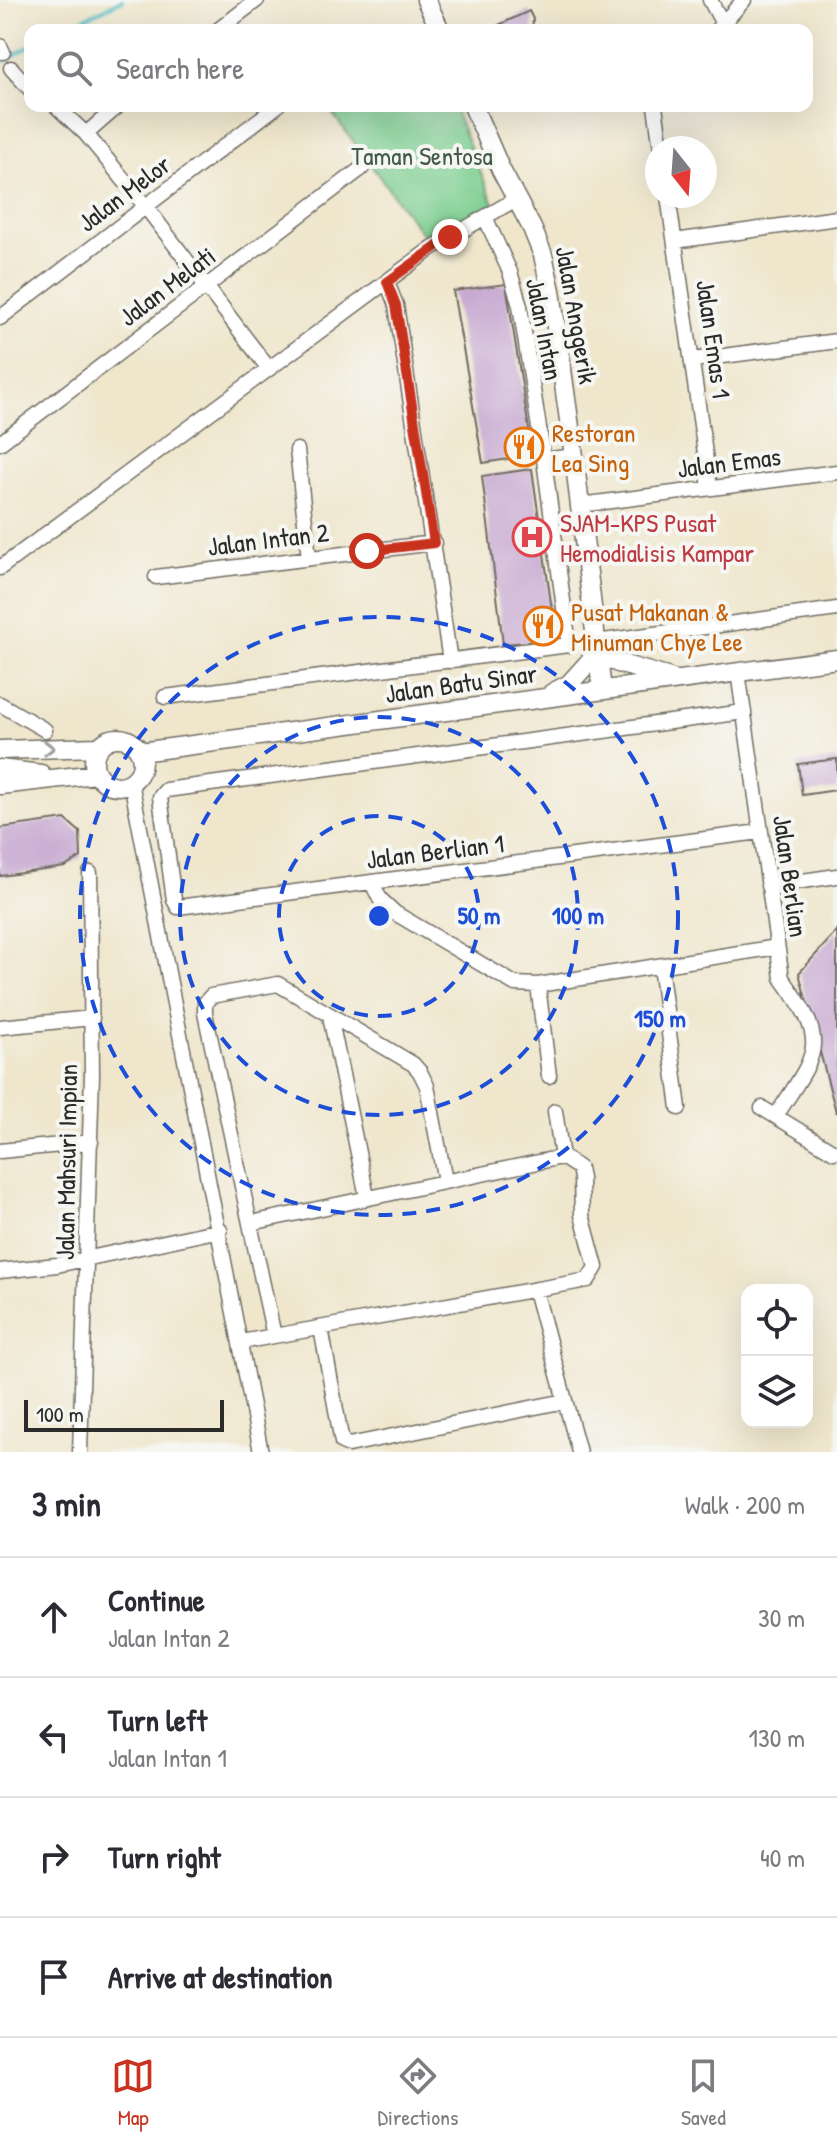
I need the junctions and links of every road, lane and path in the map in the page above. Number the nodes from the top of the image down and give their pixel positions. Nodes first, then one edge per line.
1 (257, 0) edge
2 (426, 0) edge
3 (710, 0) edge
4 (744, 0) edge
5 (226, 24) edge
6 (432, 24) edge
7 (719, 24) edge
8 (723, 24) edge
9 (11, 68) dead end
10 (24, 82) edge
11 (62, 112) edge
12 (111, 112) edge
13 (269, 112) edge
14 (476, 112) edge
15 (656, 112) edge
16 (86, 134) junction
17 (659, 136) edge
18 (362, 168) dead end
19 (516, 199) junction
20 (146, 207) junction
21 (670, 208) edge
22 (485, 217) junction
23 (837, 218) edge
24 (675, 241) junction
25 (387, 282) junction
26 (206, 286) junction
27 (0, 318) edge
28 (837, 341) edge
29 (693, 360) junction
30 (269, 369) junction
31 (0, 443) edge
32 (297, 450) dead end
33 (574, 456) junction
34 (544, 460) junction
35 (837, 472) edge
36 (710, 488) junction
37 (580, 505) junction
38 (434, 543) junction
39 (309, 558) junction
40 (0, 568) edge
41 (156, 577) dead end
42 (837, 609) edge
43 (597, 648) junction
44 (837, 659) edge
45 (450, 661) junction
46 (738, 672) junction
47 (679, 680) junction
48 (602, 690) junction
49 (165, 697) dead end
50 (543, 698) junction
51 (0, 704) edge
52 (744, 712) junction
53 (45, 730) dead end
54 (98, 747) junction
55 (0, 750) edge
56 (140, 752) junction
57 (0, 769) edge
58 (96, 774) junction
59 (63, 778) junction
60 (131, 782) junction
61 (0, 785) edge
62 (760, 832) junction
63 (90, 873) dead end
64 (837, 876) edge
65 (372, 883) junction
66 (768, 886) junction
67 (777, 947) junction
68 (660, 966) junction
69 (538, 985) junction
70 (330, 1016) junction
71 (92, 1018) junction
72 (0, 1027) edge
73 (549, 1076) dead end
74 (679, 1108) dead end
75 (762, 1108) dead end
76 (555, 1111) dead end
77 (776, 1116) junction
78 (91, 1142) junction
79 (0, 1151) edge
80 (834, 1152) dead end
81 (562, 1157) junction
82 (445, 1181) junction
83 (367, 1197) junction
84 (251, 1223) junction
85 (220, 1230) junction
86 (88, 1257) junction
87 (0, 1271) edge
88 (535, 1290) junction
89 (321, 1328) junction
90 (274, 1336) junction
91 (241, 1342) junction
92 (565, 1401) junction
93 (80, 1452) edge
94 (261, 1452) edge
95 (579, 1452) edge

1 - 5 street
2 - 6 street
3 - 7 street
4 - 8 street
9 - 10 street
11 - 16 street
12 - 16 street
13 - 20 street, Jalan Melor
14 - 19 street, Jalan Anggerik
15 - 17 street
16 - 20 street
18 - 26 street, Jalan Melati
19 - 22 street
19 - 33 street, Jalan Anggerik
20 - 26 street
20 - 27 street, Jalan Melor
21 - 24 street, Jalan Emas 1
22 - 25 street
22 - 34 street, Jalan Intan
23 - 24 street
24 - 29 street, Jalan Emas 1
25 - 30 street
25 - 38 street
26 - 30 street
26 - 31 street, Jalan Melati
28 - 29 street
29 - 36 street, Jalan Emas 1
30 - 40 street
32 - 39 street
33 - 34 street
33 - 37 street, Jalan Anggerik
34 - 45 street, Jalan Intan
35 - 36 street, Jalan Emas
36 - 37 street, Jalan Emas
37 - 43 street, Jalan Anggerik
38 - 39 street, Jalan Intan 2
38 - 45 street
39 - 41 street, Jalan Intan 2
42 - 43 street
43 - 47 street
43 - 48 street, Jalan Anggerik
43 - 50 street
44 - 46 street, Jalan Batu Sinar
45 - 49 street
46 - 47 street, Jalan Batu Sinar
46 - 52 street, Jalan Berlian
47 - 48 street, Jalan Batu Sinar
48 - 50 street, Jalan Batu Sinar
50 - 56 street, Jalan Batu Sinar
51 - 53 street
52 - 62 street, Jalan Berlian
52 - 65 street, Jalan Berlian 1
55 -> 54 street
54 - 56 street
54 - 58 street
56 - 60 street
57 - 59 street
58 - 59 street
58 - 60 street
59 - 61 street
60 - 85 street
62 - 65 street, Jalan Berlian 1
62 - 66 street, Jalan Berlian
63 - 71 street, Jalan Mahsuri Impian
64 - 66 street
65 - 69 street
66 - 67 street, Jalan Berlian
67 - 68 street
67 - 77 street, Jalan Berlian
68 - 69 street
68 - 74 street
69 - 73 street
70 - 82 street
70 - 83 street
70 - 84 street
71 - 72 street
71 - 78 street, Jalan Mahsuri Impian
75 - 77 street
76 - 81 street
77 - 80 street
78 - 79 street
78 - 86 street, Jalan Mahsuri Impian
81 - 82 street
81 - 88 street
82 - 83 street
83 - 84 street
84 - 90 street
85 - 86 street
85 - 91 street
86 - 87 street
86 - 93 street, Jalan Mahsuri Impian
88 - 89 street
88 - 92 street
89 - 90 street
89 - 92 street
90 - 91 street
91 - 94 street
92 - 95 street

